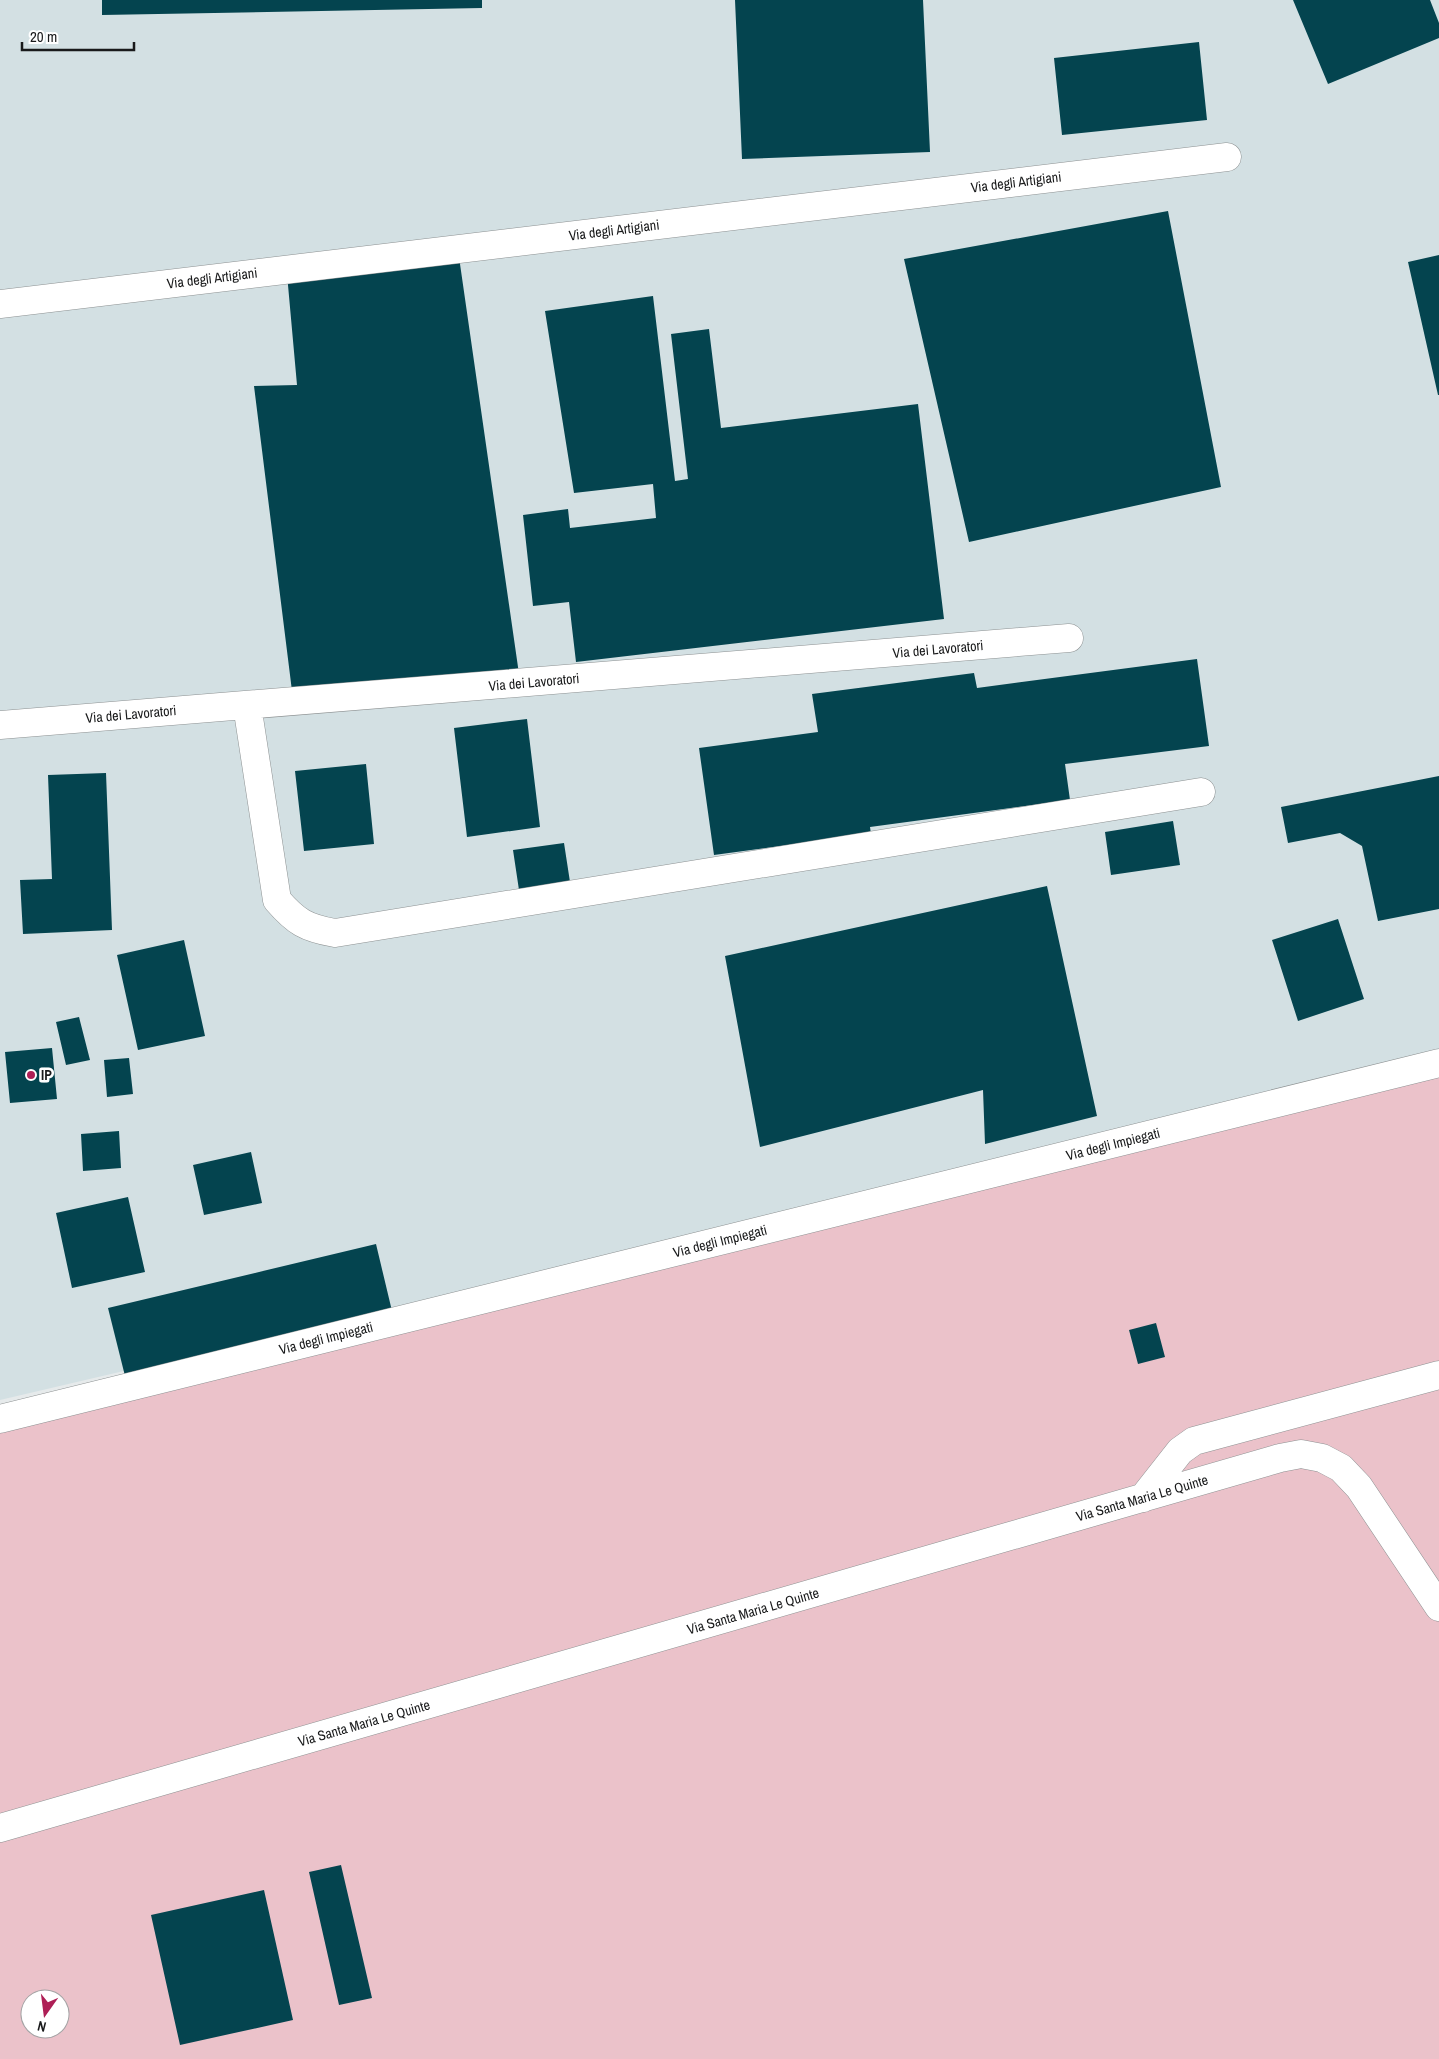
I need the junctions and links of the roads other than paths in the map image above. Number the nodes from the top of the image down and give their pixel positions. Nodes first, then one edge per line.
1 (1228, 157) dead end
2 (0, 304) edge
3 (1069, 638) dead end
4 (247, 705) junction
5 (0, 725) edge
6 (1201, 792) dead end
7 (1439, 1063) edge
8 (1439, 1375) edge
9 (0, 1418) edge
10 (1143, 1498) junction
11 (1439, 1607) edge
12 (0, 1828) edge

1 - 2 street, Via degli Artigiani
3 - 4 street, Via dei Lavoratori
4 - 5 street, Via dei Lavoratori
4 - 6 street
7 - 9 street, Via degli Impiegati
8 - 10 street
10 - 11 street, Via Santa Maria Le Quinte
10 - 12 street, Via Santa Maria Le Quinte

